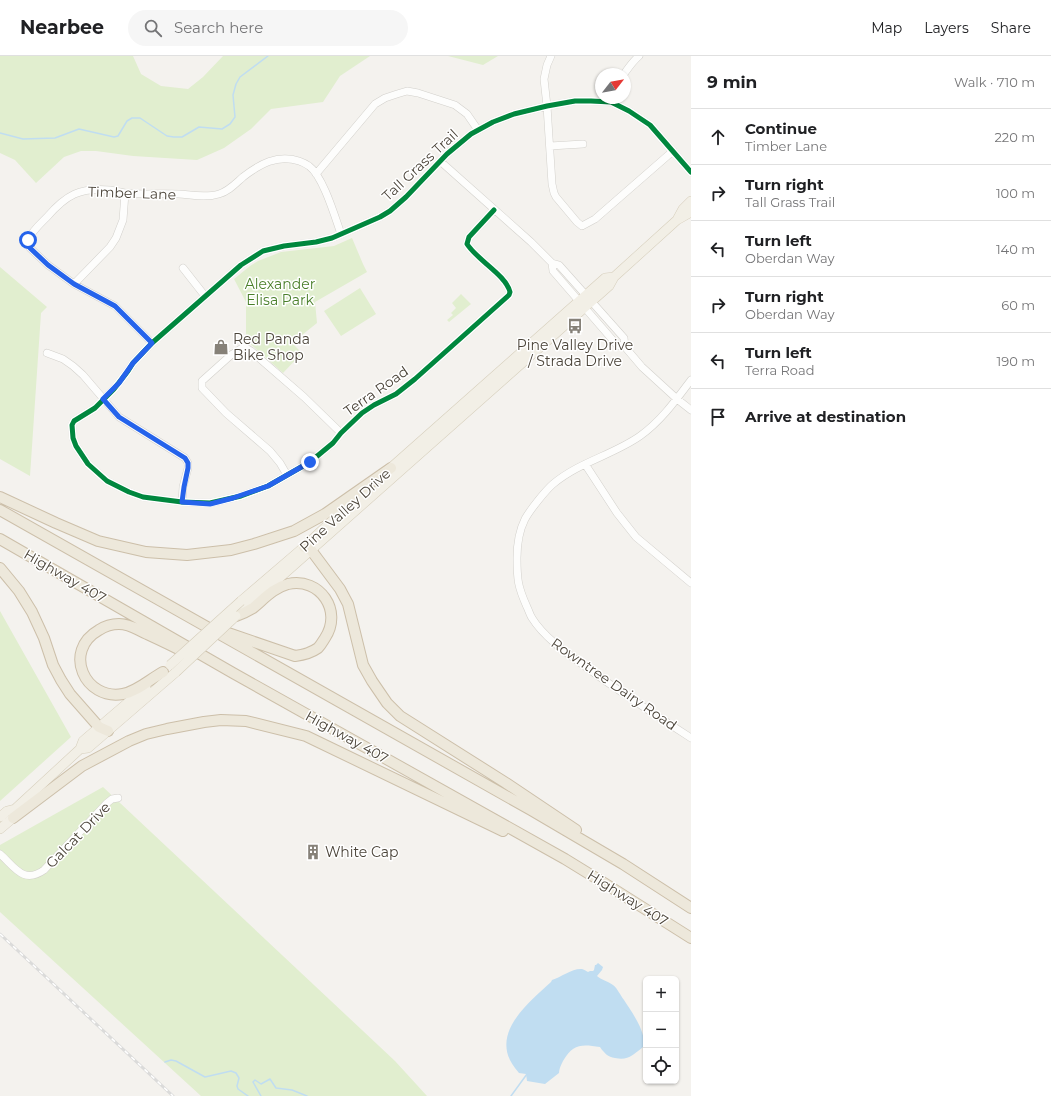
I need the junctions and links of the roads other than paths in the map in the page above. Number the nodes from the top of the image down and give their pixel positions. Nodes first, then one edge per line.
1 (551, 56) edge
2 (639, 56) edge
3 (629, 68) edge
4 (595, 101) edge
5 (618, 104) edge
6 (547, 106) junction
7 (478, 130) junction
8 (583, 144) dead end
9 (550, 146) junction
10 (673, 151) junction
11 (440, 161) junction
12 (691, 172) edge
13 (316, 174) junction
14 (125, 193) junction
15 (691, 201) edge
16 (494, 210) junction
17 (691, 212) edge
18 (677, 220) junction
19 (341, 234) junction
20 (183, 268) dead end
21 (74, 284) junction
22 (206, 296) junction
23 (585, 301) junction
24 (152, 343) junction
25 (47, 353) dead end
26 (691, 380) edge
27 (103, 399) junction
28 (677, 399) junction
29 (691, 410) edge
30 (341, 433) junction
31 (585, 464) junction
32 (391, 468) junction
33 (287, 475) junction
34 (0, 497) edge
35 (182, 502) junction
36 (0, 510) edge
37 (0, 539) edge
38 (307, 549) junction
39 (0, 568) edge
40 (691, 583) edge
41 (245, 606) junction
42 (236, 616) joint
43 (202, 624) junction
44 (170, 670) junction
45 (233, 673) junction
46 (103, 729) junction
47 (691, 738) edge
48 (118, 798) dead end
49 (14, 814) junction
50 (0, 817) edge
51 (0, 829) edge
52 (0, 854) edge
53 (565, 859) junction
54 (623, 864) junction
55 (691, 908) edge
56 (691, 938) edge

1 - 6 street
2 - 3 street
4 - 6 street, Tall Grass Trail
5 - 10 street, Tall Grass Trail
6 - 7 street, Tall Grass Trail
6 - 9 street
7 - 11 street, Tall Grass Trail
7 - 13 street
8 - 9 street
9 - 10 street
10 - 12 street, Tall Grass Trail
11 - 16 street
11 - 19 street, Tall Grass Trail
13 - 14 street, Timber Lane
13 - 19 street, Timber Lane
14 - 21 street
14 - 21 street, Timber Lane
15 - 18 main road, Pine Valley Drive
16 - 23 street
16 - 30 street, Terra Road
17 - 18 main road, Pine Valley Drive
18 - 23 main road, Pine Valley Drive
19 - 22 street, Tall Grass Trail
20 - 22 street
21 - 24 street, Timber Lane
22 - 24 street, Tall Grass Trail
23 - 28 street
23 - 32 main road, Pine Valley Drive
23 - 38 main road, Pine Valley Drive
24 - 27 street, Tall Grass Trail
25 - 27 street
26 - 28 street, Rowntree Dairy Road
27 - 35 street
27 - 35 street, Terra Road
28 - 29 street
28 - 31 street, Rowntree Dairy Road
30 - 33 street, Terra Road
30 - 33 street
31 - 40 street
31 - 47 street, Rowntree Dairy Road
32 - 34 highway
32 - 38 main road, Pine Valley Drive
33 - 35 street, Terra Road
36 - 43 highway, Highway 407
37 - 45 highway, Highway 407
38 - 41 main road, Pine Valley Drive
38 - 54 highway
39 - 46 highway
41 - 42 highway
41 - 43 highway
41 - 44 main road, Pine Valley Drive, bridge
42 - 44 main road, Pine Valley Drive, bridge
43 - 54 highway, Highway 407
44 - 45 highway
44 - 46 main road, Pine Valley Drive
44 - 46 main road, Pine Valley Drive
45 - 53 highway, Highway 407
46 - 49 main road, Pine Valley Drive
48 - 52 street, Galcat Drive
49 - 50 main road, Pine Valley Drive
49 - 51 main road, Pine Valley Drive
49 - 53 highway
53 - 56 highway, Highway 407
54 - 55 highway, Highway 407

